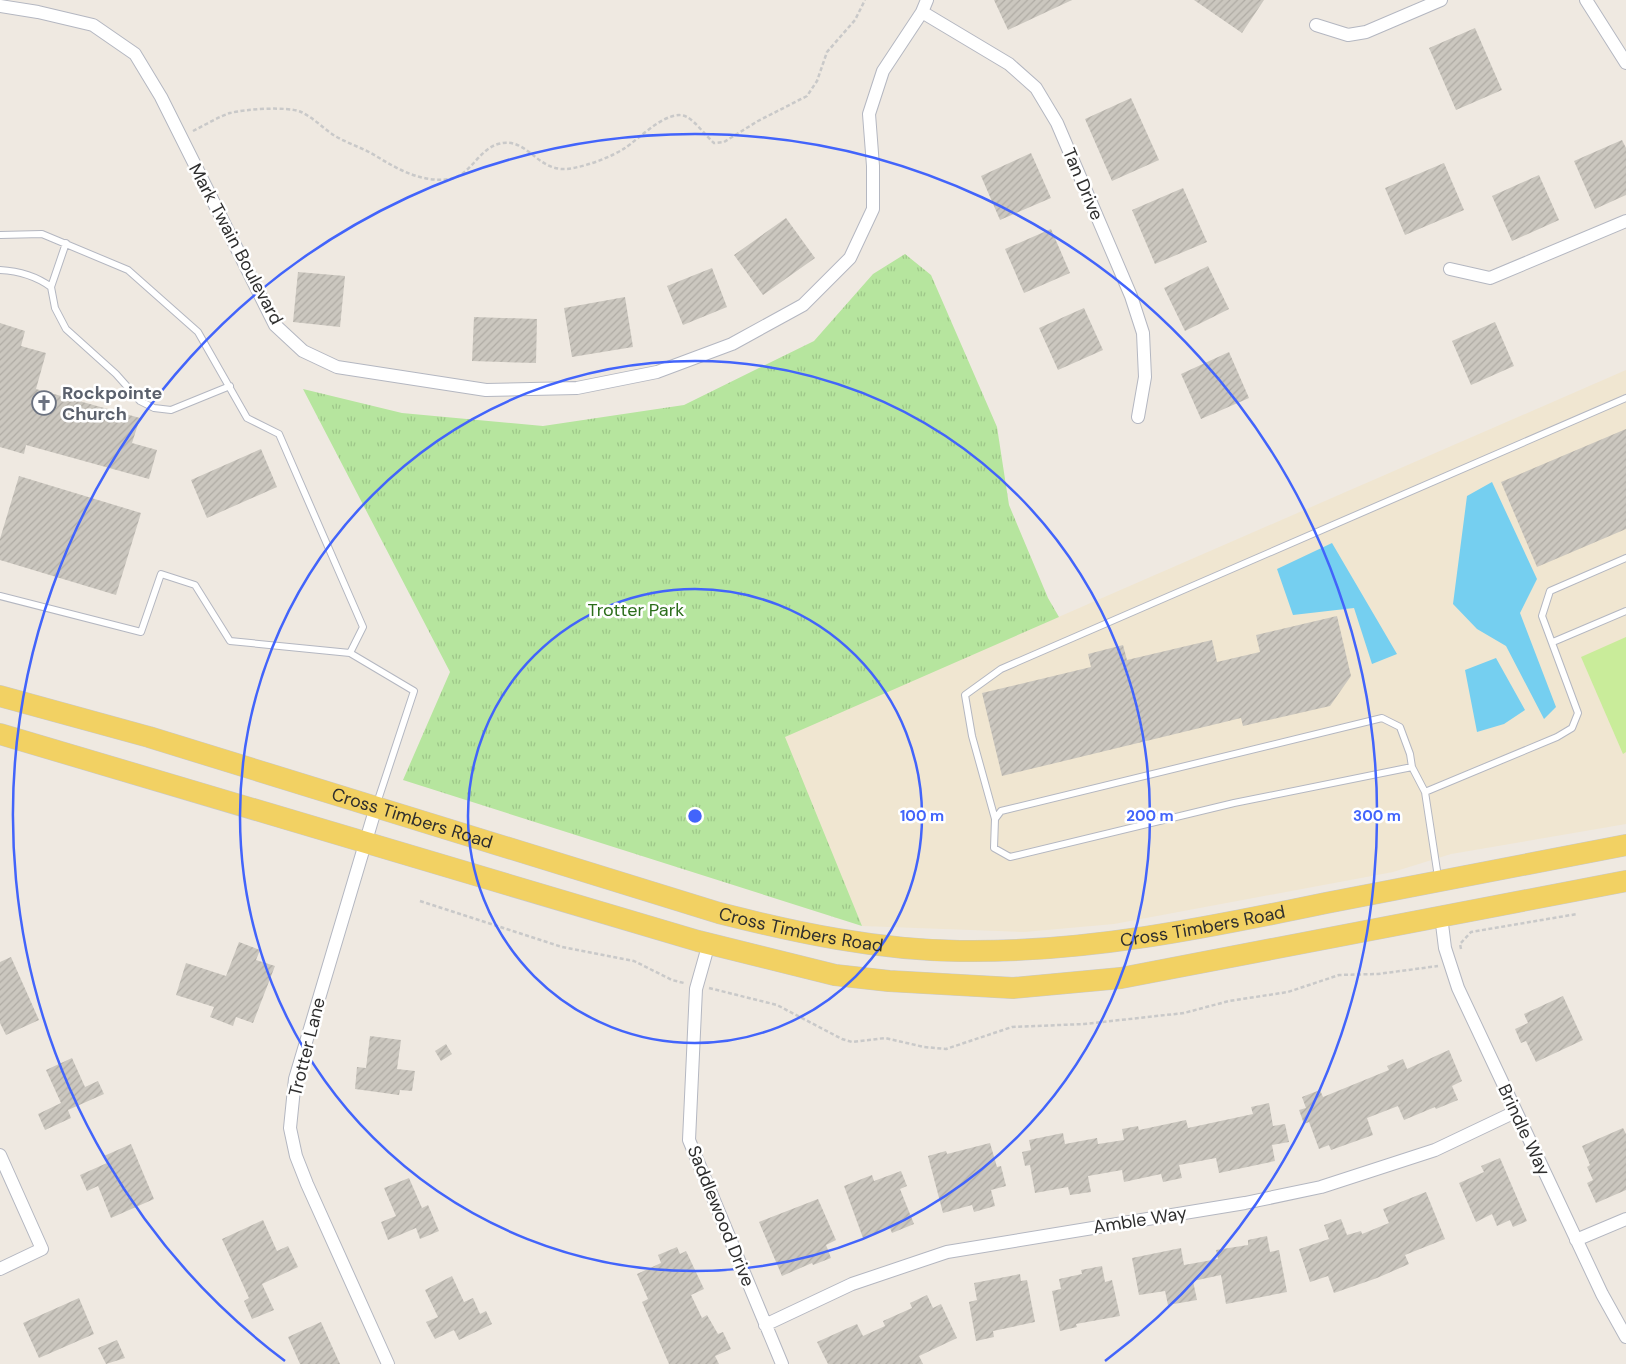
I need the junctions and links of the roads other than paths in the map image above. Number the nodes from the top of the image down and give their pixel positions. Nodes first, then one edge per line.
1 (1441, 0) edge
2 (1586, 0) edge
3 (0, 6) edge
4 (924, 6) edge
5 (1316, 24) dead end
6 (1626, 63) edge
7 (1626, 221) edge
8 (0, 235) edge
9 (66, 243) junction
10 (1450, 269) dead end
11 (0, 270) edge
12 (51, 287) junction
13 (230, 386) junction
14 (1626, 398) edge
15 (1138, 417) dead end
16 (1626, 558) edge
17 (0, 596) edge
18 (1626, 611) edge
19 (1552, 642) junction
20 (350, 653) junction
21 (0, 696) edge
22 (0, 734) edge
23 (1412, 767) junction
24 (1425, 792) junction
25 (376, 807) junction
26 (995, 820) junction
27 (364, 842) junction
28 (1626, 845) edge
29 (1438, 880) junction
30 (1626, 881) edge
31 (1440, 916) junction
32 (709, 944) junction
33 (1515, 1112) junction
34 (0, 1155) edge
35 (1626, 1219) edge
36 (1576, 1240) junction
37 (0, 1269) edge
38 (766, 1326) junction
39 (1626, 1337) edge
40 (388, 1364) edge
41 (782, 1364) edge

1 - 5 street
2 - 6 street
3 - 4 street, Mark Twain Boulevard
4 - 15 street, Tan Drive
7 - 10 street
8 - 9 lane
9 - 12 lane
9 - 13 lane
11 - 12 lane
12 - 13 lane
13 - 20 lane
14 - 26 lane
16 - 19 lane
17 - 20 lane
18 - 19 lane
19 - 24 lane
20 - 25 lane
21 - 25 main road, Cross Timbers Road
22 - 27 main road, Cross Timbers Road
23 - 24 lane
23 - 26 lane
23 - 26 lane
24 - 29 lane
25 - 27 street, Trotter Lane
25 - 29 main road, Cross Timbers Road
27 - 32 main road, Cross Timbers Road
27 - 40 street, Trotter Lane
28 - 29 main road, Cross Timbers Road
29 - 31 main road
30 - 31 main road, Cross Timbers Road
31 - 32 main road, Cross Timbers Road
31 - 33 street, Brindle Way
32 - 38 street, Saddlewood Drive
33 - 36 street, Brindle Way
33 - 38 street, Amble Way
34 - 37 street
35 - 36 street
36 - 39 street, Brindle Way
38 - 41 street, Saddlewood Drive

